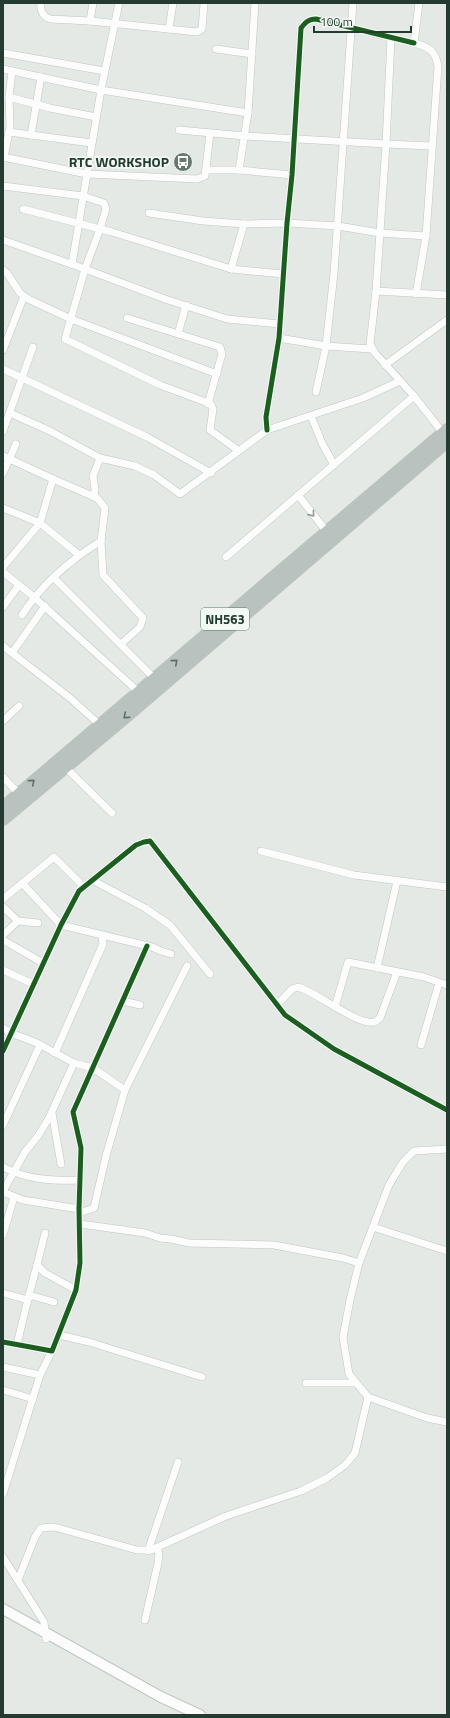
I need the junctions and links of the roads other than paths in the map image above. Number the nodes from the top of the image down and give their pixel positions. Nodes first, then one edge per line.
1 (41, 3) edge
2 (93, 3) edge
3 (119, 3) edge
4 (173, 3) edge
5 (204, 3) edge
6 (255, 3) edge
7 (353, 3) edge
8 (419, 3) edge
9 (90, 21) junction
10 (115, 23) junction
11 (351, 28) junction
12 (169, 29) junction
13 (391, 38) junction
14 (414, 43) junction
15 (216, 49) dead end
16 (3, 53) edge
17 (252, 54) junction
18 (3, 69) edge
19 (12, 71) junction
20 (104, 71) junction
21 (41, 77) junction
22 (101, 90) junction
23 (9, 97) junction
24 (36, 105) junction
25 (248, 113) junction
26 (96, 117) junction
27 (7, 128) edge
28 (179, 130) dead end
29 (210, 133) junction
30 (31, 135) junction
31 (245, 136) junction
32 (294, 139) junction
33 (343, 141) junction
34 (91, 143) junction
35 (386, 144) junction
36 (432, 146) junction
37 (4, 157) edge
38 (206, 170) junction
39 (239, 170) junction
40 (87, 174) junction
41 (292, 175) junction
42 (4, 188) edge
43 (83, 196) junction
44 (23, 209) dead end
45 (149, 213) dead end
46 (286, 223) junction
47 (79, 224) junction
48 (244, 224) junction
49 (338, 226) junction
50 (100, 229) junction
51 (380, 233) junction
52 (426, 236) junction
53 (3, 240) edge
54 (72, 264) junction
55 (85, 268) junction
56 (231, 269) junction
57 (3, 270) edge
58 (283, 274) junction
59 (376, 291) junction
60 (416, 294) junction
61 (447, 295) edge
62 (24, 296) junction
63 (186, 305) junction
64 (127, 318) dead end
65 (71, 319) junction
66 (447, 320) edge
67 (279, 324) junction
68 (178, 334) junction
69 (279, 338) junction
70 (326, 346) junction
71 (33, 347) dead end
72 (371, 349) junction
73 (3, 350) edge
74 (385, 365) junction
75 (3, 369) edge
76 (217, 374) junction
77 (22, 377) junction
78 (400, 381) junction
79 (316, 392) dead end
80 (414, 396) junction
81 (208, 404) junction
82 (10, 413) junction
83 (311, 416) junction
84 (267, 430) junction
85 (3, 431) edge
86 (446, 435) edge
87 (16, 444) dead end
88 (239, 451) junction
89 (6, 458) edge
90 (100, 458) junction
91 (334, 465) junction
92 (210, 473) junction
93 (3, 474) edge
94 (53, 479) junction
95 (298, 495) junction
96 (94, 497) junction
97 (3, 508) edge
98 (40, 523) junction
99 (327, 532) junction
100 (101, 541) junction
101 (79, 555) junction
102 (226, 557) dead end
103 (3, 567) edge
104 (3, 572) edge
105 (54, 578) junction
106 (19, 586) junction
107 (34, 597) junction
108 (45, 606) junction
109 (3, 607) edge
110 (22, 615) dead end
111 (121, 644) junction
112 (3, 646) edge
113 (12, 653) junction
114 (155, 679) junction
115 (142, 697) junction
116 (19, 706) dead end
117 (3, 721) edge
118 (100, 725) junction
119 (65, 767) junction
120 (3, 777) edge
121 (19, 794) junction
122 (3, 808) edge
123 (112, 813) dead end
124 (3, 819) edge
125 (261, 851) dead end
126 (92, 880) junction
127 (397, 881) junction
128 (22, 883) junction
129 (84, 887) junction
130 (447, 887) edge
131 (3, 899) edge
132 (3, 907) edge
133 (18, 921) junction
134 (38, 923) dead end
135 (60, 925) junction
136 (3, 935) edge
137 (102, 935) junction
138 (3, 940) edge
139 (147, 946) junction
140 (171, 954) dead end
141 (43, 963) junction
142 (187, 966) dead end
143 (377, 968) junction
144 (3, 970) edge
145 (397, 972) junction
146 (210, 974) dead end
147 (439, 982) junction
148 (33, 984) junction
149 (447, 985) edge
150 (124, 1001) junction
151 (277, 1004) junction
152 (140, 1005) dead end
153 (335, 1007) junction
154 (3, 1028) edge
155 (11, 1033) junction
156 (40, 1045) junction
157 (421, 1045) dead end
158 (3, 1051) edge
159 (55, 1053) junction
160 (74, 1063) junction
161 (93, 1068) junction
162 (125, 1090) junction
163 (447, 1110) edge
164 (52, 1113) junction
165 (3, 1125) edge
166 (447, 1149) edge
167 (62, 1164) dead end
168 (3, 1167) edge
169 (14, 1173) junction
170 (80, 1180) junction
171 (3, 1191) edge
172 (14, 1197) junction
173 (79, 1211) junction
174 (80, 1224) junction
175 (372, 1227) junction
176 (45, 1234) dead end
177 (3, 1235) edge
178 (447, 1251) edge
179 (360, 1263) junction
180 (36, 1265) junction
181 (76, 1290) junction
182 (3, 1293) edge
183 (29, 1297) junction
184 (54, 1302) dead end
185 (59, 1335) junction
186 (3, 1342) edge
187 (17, 1344) junction
188 (52, 1351) junction
189 (3, 1367) edge
190 (40, 1375) junction
191 (202, 1377) dead end
192 (306, 1383) dead end
193 (355, 1383) junction
194 (3, 1390) edge
195 (368, 1397) junction
196 (33, 1399) junction
197 (447, 1422) edge
198 (178, 1462) dead end
199 (3, 1494) edge
200 (157, 1548) junction
201 (148, 1551) junction
202 (3, 1556) edge
203 (18, 1580) junction
204 (3, 1609) edge
205 (3, 1617) edge
206 (145, 1620) dead end
207 (46, 1636) junction
208 (187, 1715) edge
209 (200, 1715) edge

1 - 9 street
2 - 9 street
3 - 10 street
4 - 12 street
5 - 12 street
6 - 17 street
7 - 11 street
8 - 14 street
9 - 10 street
10 - 12 street
10 - 20 street
11 - 13 street
11 - 32 street
11 - 33 street
13 - 14 street
13 - 35 street
14 - 36 street
15 - 17 street
16 - 20 street
17 - 25 street
18 - 19 street
19 - 21 street
19 - 23 street
20 - 22 street
21 - 22 street
21 - 24 street
22 - 25 street
22 - 26 street
23 - 24 street
23 - 27 street
24 - 26 street
24 - 30 street
25 - 31 street
26 - 34 street
27 - 30 street
27 - 37 street
28 - 29 street
29 - 31 street
29 - 38 street
30 - 34 street
31 - 32 street
31 - 39 street
32 - 33 street
32 - 41 street
33 - 35 street
33 - 49 street
34 - 40 street
35 - 36 street
35 - 51 street
36 - 52 street
37 - 40 street
38 - 39 street
38 - 40 street
39 - 41 street
40 - 43 street
41 - 46 street
42 - 43 street
43 - 47 street
43 - 50 street
44 - 47 street
45 - 48 street
46 - 48 street
46 - 49 street
46 - 58 street
47 - 50 street
47 - 54 street
48 - 56 street
49 - 51 street
49 - 70 street
50 - 55 street
50 - 56 street
51 - 52 street
51 - 59 street
52 - 60 street
53 - 54 street
54 - 55 street
55 - 63 street
55 - 65 street
56 - 58 street
57 - 62 street
58 - 67 street
59 - 60 street
59 - 72 street
60 - 61 street
62 - 65 street
62 - 73 street
63 - 67 street
63 - 68 street
64 - 68 street
65 - 76 street
65 - 81 street
66 - 74 street
67 - 69 street
68 - 76 street
69 - 70 street
69 - 84 street
70 - 72 street
70 - 79 street
71 - 77 street
72 - 74 street
74 - 78 street
75 - 77 street
76 - 81 street
77 - 82 street
77 - 92 street
78 - 80 street
78 - 83 street
80 - 86 street
80 - 91 street
81 - 88 street
82 - 85 street
82 - 90 street
83 - 84 street
83 - 91 street
84 - 88 street
86 - 99 highway, NH563
86 - 115 highway, NH563
87 - 89 street
88 - 92 street
89 - 93 street
89 - 94 street
90 - 92 street
90 - 96 street
91 - 95 street
94 - 96 street
94 - 98 street
95 -> 99 street
95 - 102 street
96 - 100 street
97 - 98 street
98 - 101 street
98 - 103 street
114 -> 99 highway, NH563
100 - 101 street
100 - 111 street
101 - 105 street
104 - 106 street
105 - 107 street
105 - 111 street
106 - 107 street
106 - 109 street
107 - 108 street
107 - 110 street
108 - 113 street
108 - 115 street
111 - 114 street
112 - 113 street
113 - 118 street
114 - 115 highway, NH563
115 - 118 highway, NH563
115 -> 119 highway, NH563
116 - 117 street
121 -> 118 highway, NH563
119 - 123 street
119 - 124 highway, NH563
120 - 121 street
121 - 122 highway, NH563
125 - 127 street
126 - 129 street
126 - 146 street
126 - 151 street
127 - 130 street
127 - 143 street
128 - 129 street
128 - 131 street
128 - 135 street
129 - 135 street
132 - 133 street
133 - 134 street
133 - 136 street
135 - 137 street
135 - 141 street
137 - 139 street
137 - 159 street
138 - 141 street
139 - 140 street
139 - 150 street
141 - 148 street
142 - 162 street
143 - 145 street
143 - 153 street
144 - 148 street
145 - 147 street
145 - 153 street
147 - 149 street
147 - 157 street
148 - 155 street
150 - 152 street
150 - 161 street
151 - 153 street
151 - 163 street
154 - 155 street
155 - 156 street
155 - 158 street
156 - 159 street
156 - 165 street
159 - 160 street
160 - 161 street
160 - 164 street
161 - 162 street
161 - 170 street
162 - 173 street
164 - 167 street
164 - 169 street
166 - 175 street
168 - 169 street
169 - 170 street
169 - 171 street
170 - 173 street
171 - 172 street
172 - 173 street
172 - 177 street
173 - 174 street
174 - 179 street
174 - 181 street
175 - 178 street
175 - 179 street
176 - 180 street
179 - 193 street
180 - 181 street
180 - 183 street
181 - 185 street
182 - 183 street
183 - 184 street
183 - 187 street
185 - 188 street
185 - 191 street
186 - 187 street
187 - 188 street
188 - 190 street
189 - 190 street
190 - 196 street
192 - 193 street
193 - 195 street
194 - 196 street
195 - 197 street
195 - 200 street
196 - 199 street
198 - 201 street
200 - 201 street
200 - 206 street
201 - 203 street
202 - 203 street
203 - 207 street
204 - 207 street
205 - 207 street
207 - 208 street
207 - 209 street

